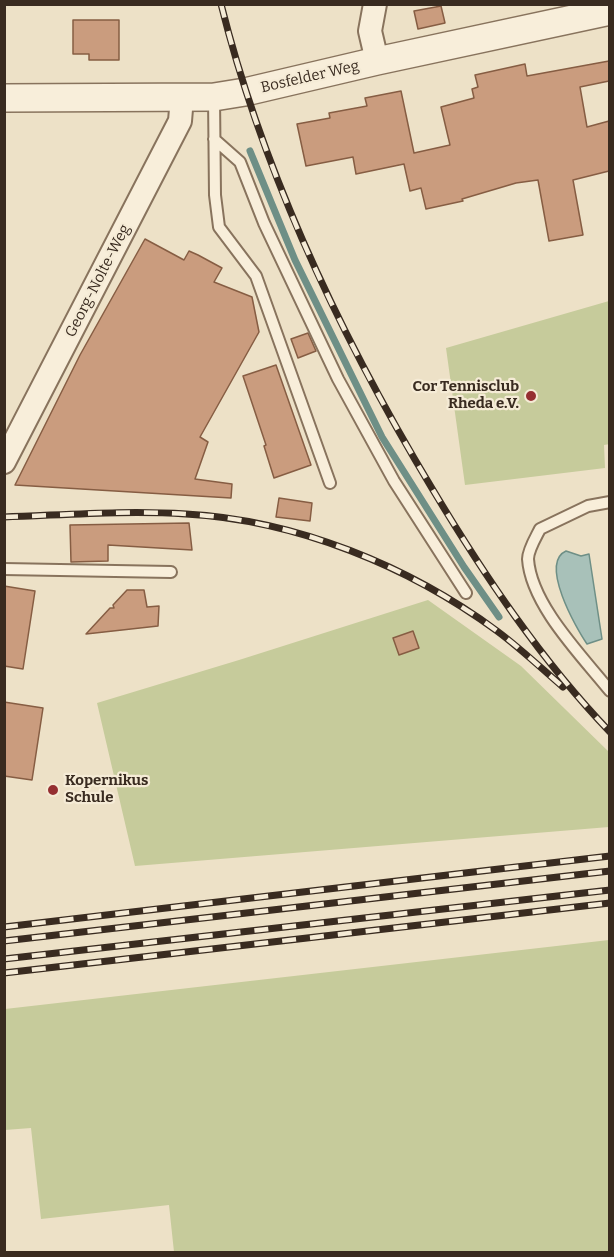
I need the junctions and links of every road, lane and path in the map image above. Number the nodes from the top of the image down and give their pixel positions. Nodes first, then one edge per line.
1 (375, 4) edge
2 (609, 10) edge
3 (377, 61) junction
4 (182, 97) junction
5 (214, 97) junction
6 (4, 98) edge
7 (214, 139) junction
8 (4, 462) edge
9 (330, 483) dead end
10 (609, 502) edge
11 (4, 569) edge
12 (171, 572) dead end
13 (466, 593) dead end
14 (609, 691) edge

1 - 3 street
2 - 3 street, Bosfelder Weg
3 - 5 street, Bosfelder Weg
4 - 5 street, Bosfelder Weg
4 - 6 street, Bosfelder Weg
4 - 8 street, Georg-Nolte-Weg
5 - 7 lane
7 - 9 lane
7 - 13 lane
10 - 14 lane
11 - 12 lane

